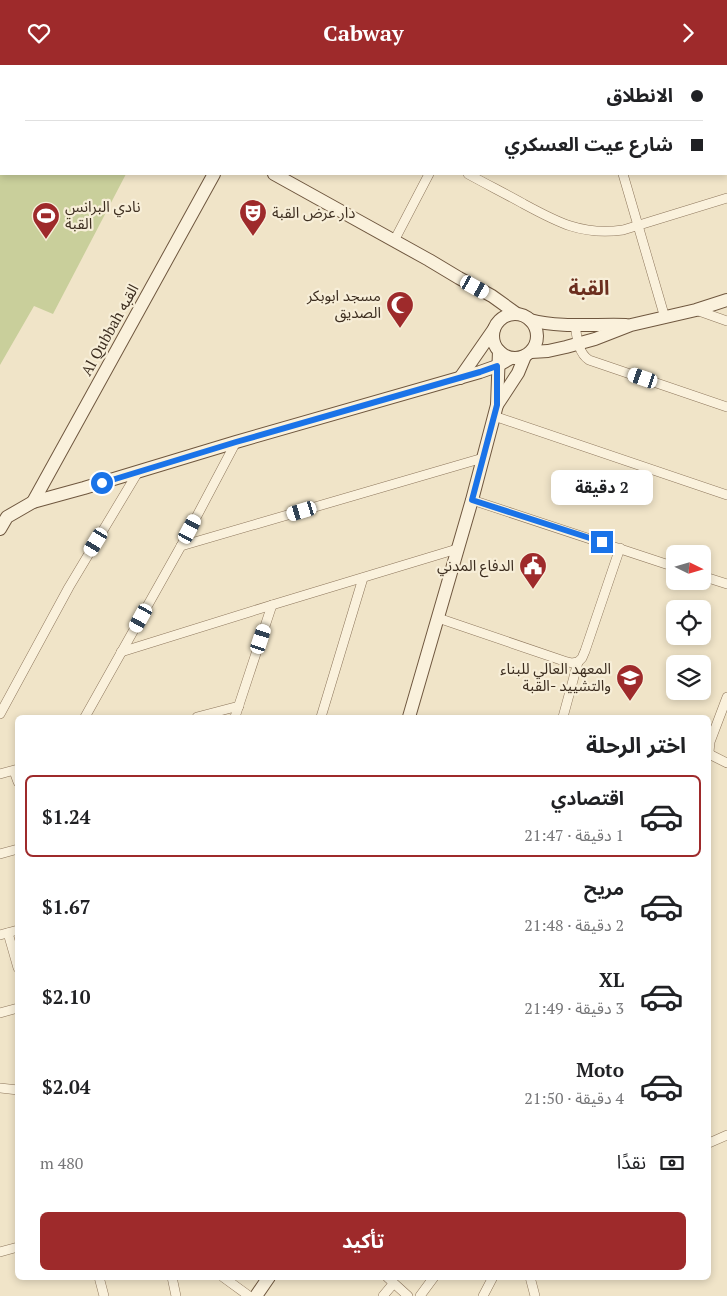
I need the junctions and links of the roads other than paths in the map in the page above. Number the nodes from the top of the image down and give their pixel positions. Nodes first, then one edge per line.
1 (213, 175) edge
2 (276, 175) edge
3 (428, 175) edge
4 (470, 175) edge
5 (623, 175) edge
6 (727, 198) edge
7 (638, 226) junction
8 (394, 241) junction
9 (727, 301) edge
10 (696, 310) junction
11 (517, 314) junction
12 (665, 318) junction
13 (530, 319) junction
14 (727, 321) edge
15 (575, 325) junction
16 (631, 325) junction
17 (494, 329) junction
18 (579, 343) junction
19 (498, 351) junction
20 (528, 354) junction
21 (511, 358) junction
22 (497, 366) junction
23 (460, 377) junction
24 (727, 407) edge
25 (496, 410) junction
26 (236, 442) junction
27 (484, 457) junction
28 (138, 472) junction
29 (727, 495) edge
30 (472, 500) junction
31 (33, 502) junction
32 (4, 514) edge
33 (0, 529) edge
34 (181, 546) junction
35 (620, 548) junction
36 (457, 549) junction
37 (666, 564) edge
38 (363, 578) junction
39 (711, 579) edge
40 (727, 584) edge
41 (272, 605) junction
42 (438, 619) junction
43 (121, 652) junction
44 (578, 662) junction
45 (727, 697) edge
46 (239, 706) junction
47 (0, 714) edge
48 (86, 715) edge
49 (205, 715) edge
50 (237, 715) edge
51 (322, 715) edge
52 (408, 715) edge
53 (564, 715) edge
54 (711, 740) edge
55 (711, 755) edge
56 (727, 763) edge
57 (15, 770) edge
58 (0, 774) edge
59 (15, 850) edge
60 (0, 854) edge
61 (4, 934) edge
62 (15, 961) edge
63 (15, 1009) edge
64 (0, 1013) edge
65 (0, 1088) edge
66 (15, 1090) edge
67 (727, 1135) edge
68 (711, 1142) edge
69 (15, 1248) edge
70 (0, 1252) edge
71 (100, 1280) edge
72 (173, 1280) edge
73 (227, 1280) edge
74 (266, 1280) edge
75 (432, 1280) edge
76 (491, 1280) edge
77 (531, 1280) edge
78 (390, 1281) edge
79 (104, 1296) edge
80 (176, 1296) edge
81 (249, 1296) edge
82 (256, 1296) edge
83 (383, 1296) edge
84 (408, 1296) edge
85 (420, 1296) edge
86 (483, 1296) edge
87 (535, 1296) edge

1 - 31 street, Al Qubbah القبه
2 - 8 street
3 - 8 street
4 - 7 street
5 - 7 street
6 - 7 street
7 - 12 street
8 - 11 street
9 - 10 street
10 - 12 street
10 - 14 street
11 - 13 street
11 - 17 street
12 - 16 street
13 - 15 street
13 - 20 street
15 - 16 street
15 - 18 street
16 - 18 street
17 - 19 street
17 - 23 street
18 - 20 street
18 - 24 street
19 - 21 street
19 - 22 street
20 - 21 street
20 - 25 street
21 - 22 street
22 - 23 street
22 - 25 street
23 - 26 street
25 - 27 street
25 - 29 street
26 - 28 street
26 - 34 street
27 - 30 street
27 - 34 street
28 - 31 street
28 - 47 street
30 - 35 street
30 - 36 street
31 - 32 street
32 - 33 street
34 - 43 street
35 - 37 street
35 - 44 street
36 - 38 street
36 - 42 street
38 - 41 street
38 - 51 street
39 - 40 street
41 - 43 street
41 - 46 street
42 - 44 street
42 - 52 street
43 - 48 street
44 - 53 street
45 - 54 street
46 - 49 street
46 - 50 street
55 - 56 street
57 - 58 street
59 - 60 street
61 - 62 street
63 - 64 street
65 - 66 street
67 - 68 street
69 - 70 street
71 - 79 street
72 - 80 street
73 - 81 street
74 - 82 street
75 - 85 street
76 - 86 street
77 - 87 street
78 - 83 street
78 - 84 street

